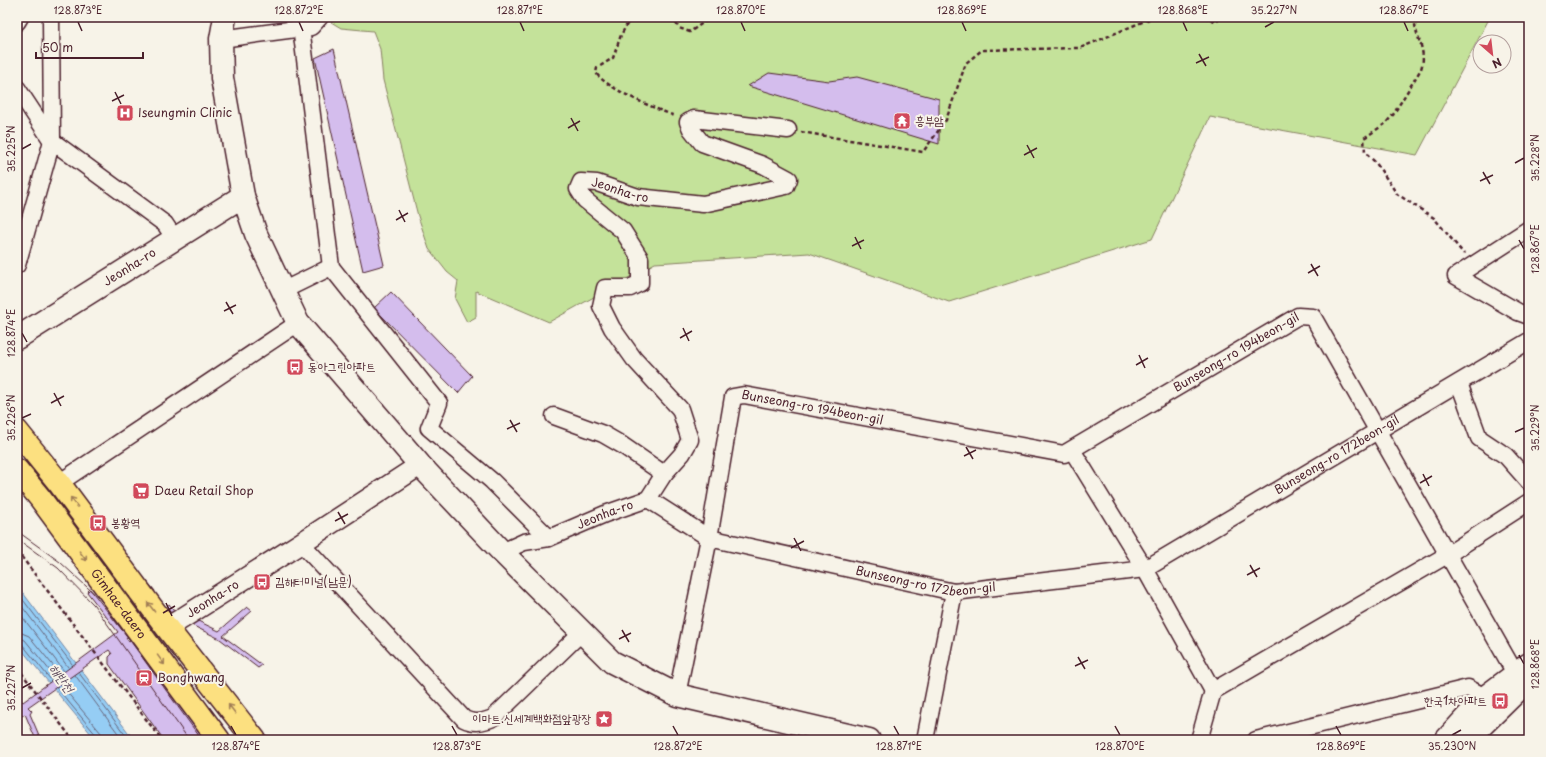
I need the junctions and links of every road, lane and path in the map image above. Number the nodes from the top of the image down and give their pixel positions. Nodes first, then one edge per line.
1 (20, 17) edge
2 (51, 17) edge
3 (225, 17) edge
4 (320, 17) edge
5 (631, 17) edge
6 (672, 17) edge
7 (711, 17) edge
8 (804, 17) edge
9 (815, 17) edge
10 (1154, 17) edge
11 (1204, 17) edge
12 (1222, 17) edge
13 (1415, 17) edge
14 (17, 22) edge
15 (301, 27) junction
16 (221, 40) junction
17 (17, 88) edge
18 (688, 122) junction
19 (788, 130) joint
20 (52, 141) junction
21 (243, 196) junction
22 (1529, 229) edge
23 (175, 239) junction
24 (17, 265) edge
25 (1473, 265) junction
26 (331, 267) junction
27 (282, 291) junction
28 (1529, 316) edge
29 (298, 323) junction
30 (17, 338) edge
31 (1529, 341) edge
32 (1459, 383) junction
33 (554, 416) dead end
34 (1377, 430) junction
35 (17, 431) edge
36 (1072, 450) junction
37 (420, 465) junction
38 (17, 470) edge
39 (664, 474) junction
40 (1529, 482) edge
41 (59, 483) junction
42 (648, 499) junction
43 (1529, 502) edge
44 (549, 538) junction
45 (709, 538) junction
46 (301, 543) junction
47 (17, 551) edge
48 (502, 552) junction
49 (1447, 554) junction
50 (1145, 569) junction
51 (954, 592) junction
52 (167, 628) junction
53 (582, 632) junction
54 (17, 667) edge
55 (1524, 674) edge
56 (1213, 691) junction
57 (676, 695) junction
58 (1485, 697) junction
59 (73, 740) edge
60 (162, 740) edge
61 (219, 740) edge
62 (255, 740) edge
63 (869, 740) edge
64 (925, 740) edge
65 (1199, 740) edge
66 (1256, 740) edge
67 (1446, 740) edge
68 (1467, 740) edge

1 - 14 street
2 - 20 street
3 - 16 main road
4 - 15 street
5 - 18 path
6 - 7 path
8 - 9 path
10 - 19 path
11 - 12 path
13 - 25 path
15 - 16 street
15 - 26 street
16 - 21 main road
17 - 20 street
18 - 19 street
18 - 39 street, Jeonha-ro
20 - 23 street
20 - 24 street
21 - 23 main road, Jeonha-ro
21 - 27 main road
22 - 25 street
23 - 30 main road, Jeonha-ro
25 - 28 street
26 - 27 street
26 - 44 street
27 - 29 main road
29 - 37 main road
29 - 41 street
31 - 32 street, Bunseong-ro 172beon-gil
32 - 34 street, Bunseong-ro 172beon-gil
32 - 40 street
33 - 39 street
34 - 36 street, Bunseong-ro 194beon-gil
34 - 49 street, Bunseong-ro 194beon-gil
34 - 50 street, Bunseong-ro 172beon-gil
35 - 41 main road, Gimhae-daero
36 - 45 street, Bunseong-ro 194beon-gil
36 - 50 street
37 - 46 street, Jeonha-ro
37 - 48 main road
38 -> 61 main road, Gimhae-daero
39 - 42 street, Jeonha-ro
52 -> 41 main road, Gimhae-daero
42 - 44 street, Jeonha-ro
42 - 45 street
43 - 49 street
44 - 48 street, Jeonha-ro
45 - 51 street, Bunseong-ro 172beon-gil
45 - 57 street, Bunseong-ro 194beon-gil
46 - 52 street, Jeonha-ro
46 - 53 street
47 - 60 path
48 - 53 main road
49 - 55 street, Bunseong-ro 194beon-gil
49 - 56 street
50 - 51 street, Bunseong-ro 172beon-gil
50 - 56 street
51 - 64 street
62 -> 52 main road, Gimhae-daero
53 - 57 main road
54 - 59 path
55 - 58 main road
55 - 68 main road
56 - 65 street
57 - 63 main road
58 - 66 street
58 - 67 main road

